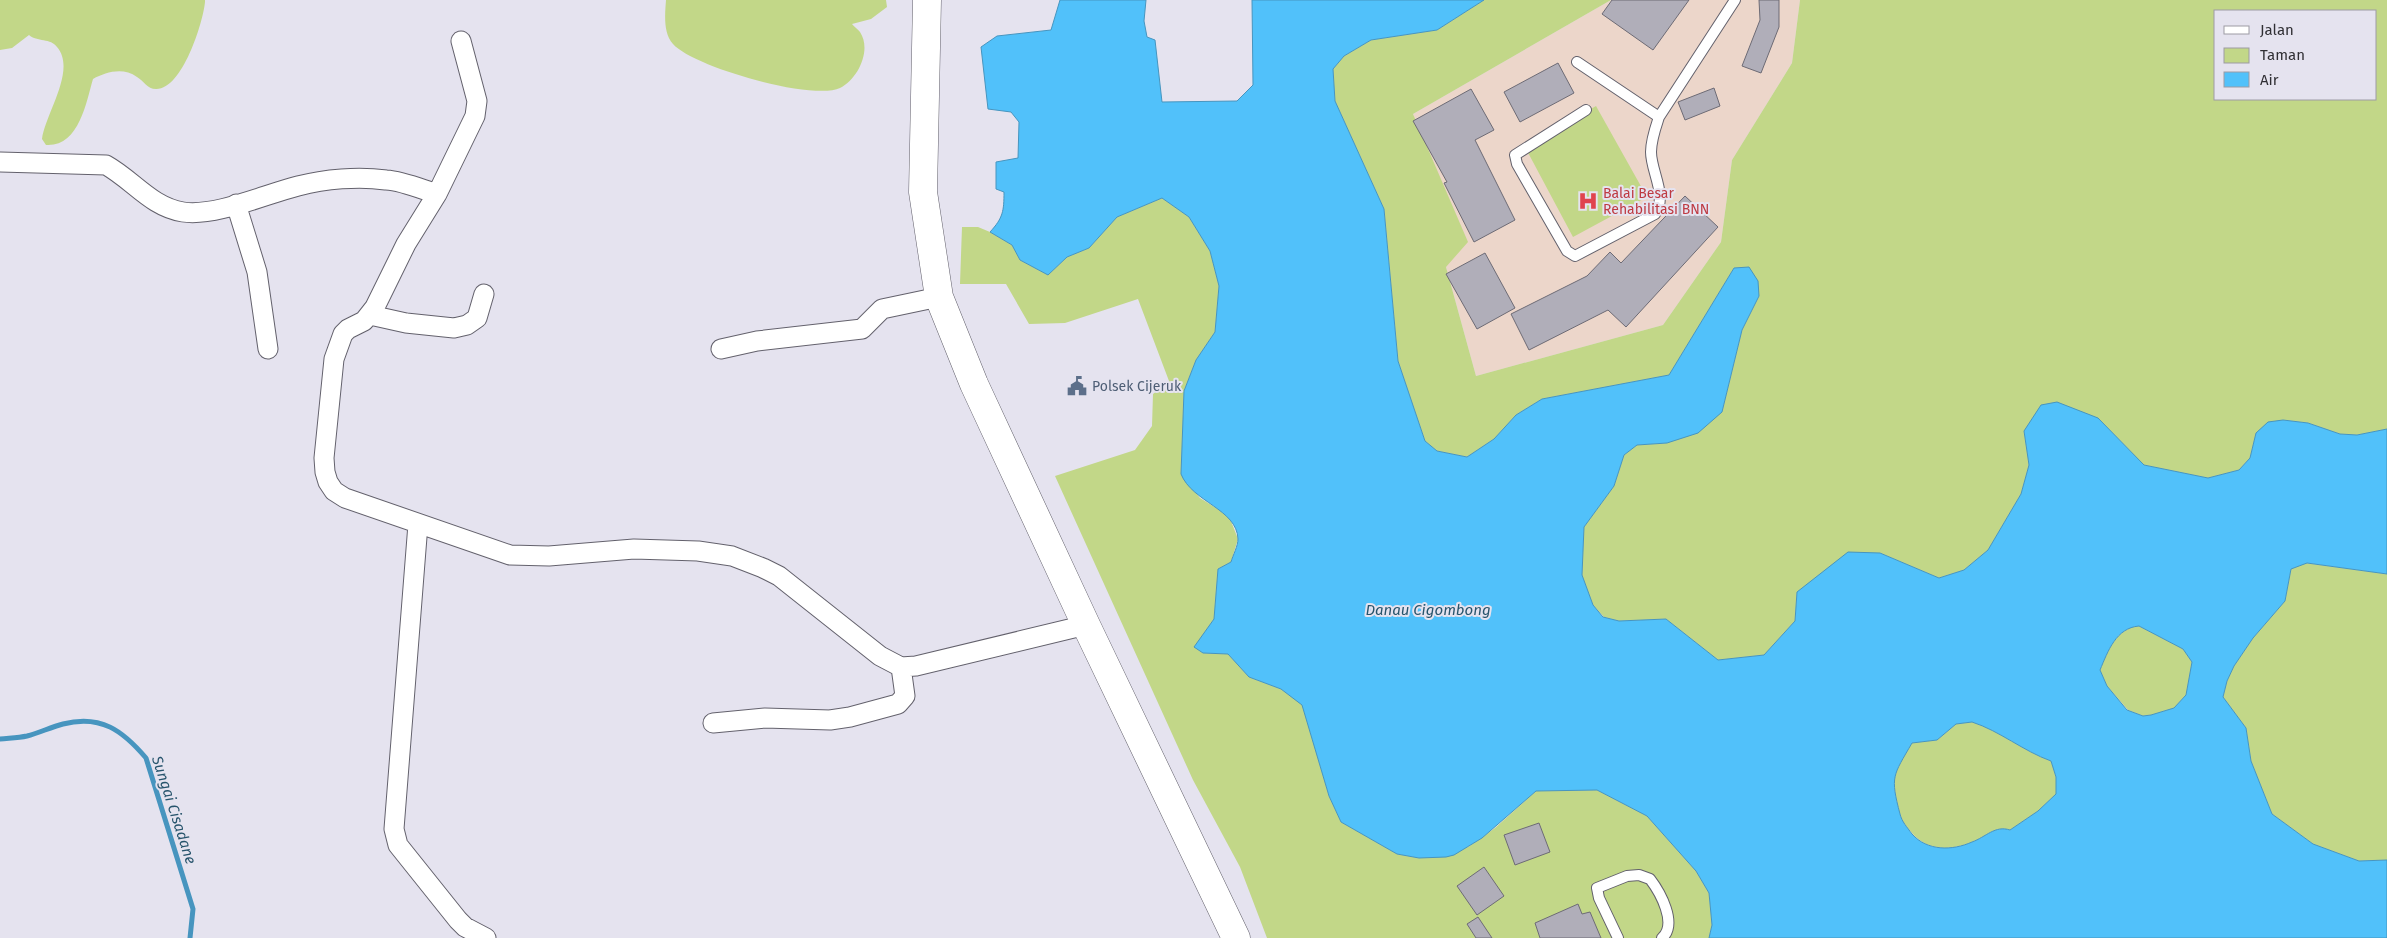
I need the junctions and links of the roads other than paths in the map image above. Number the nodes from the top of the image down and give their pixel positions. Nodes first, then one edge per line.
1 (926, 0) edge
2 (1735, 0) edge
3 (461, 41) dead end
4 (1577, 62) dead end
5 (1586, 110) dead end
6 (1659, 117) junction
7 (0, 162) edge
8 (437, 194) junction
9 (236, 204) junction
10 (484, 294) dead end
11 (939, 297) junction
12 (370, 315) junction
13 (268, 349) dead end
14 (721, 349) dead end
15 (418, 524) junction
16 (1086, 625) junction
17 (901, 667) junction
18 (713, 723) dead end
19 (486, 938) edge
20 (1236, 938) edge
21 (1618, 938) edge
22 (1662, 938) edge

1 - 11 highway
2 - 6 lane
3 - 8 street
4 - 6 lane
5 - 6 lane
7 - 9 street
8 - 9 street
8 - 12 street
9 - 13 street
10 - 12 street
11 - 14 street
11 - 16 highway
12 - 15 street
15 - 17 street
15 - 19 street
16 - 17 street
16 - 20 highway
17 - 18 street
21 - 22 lane

